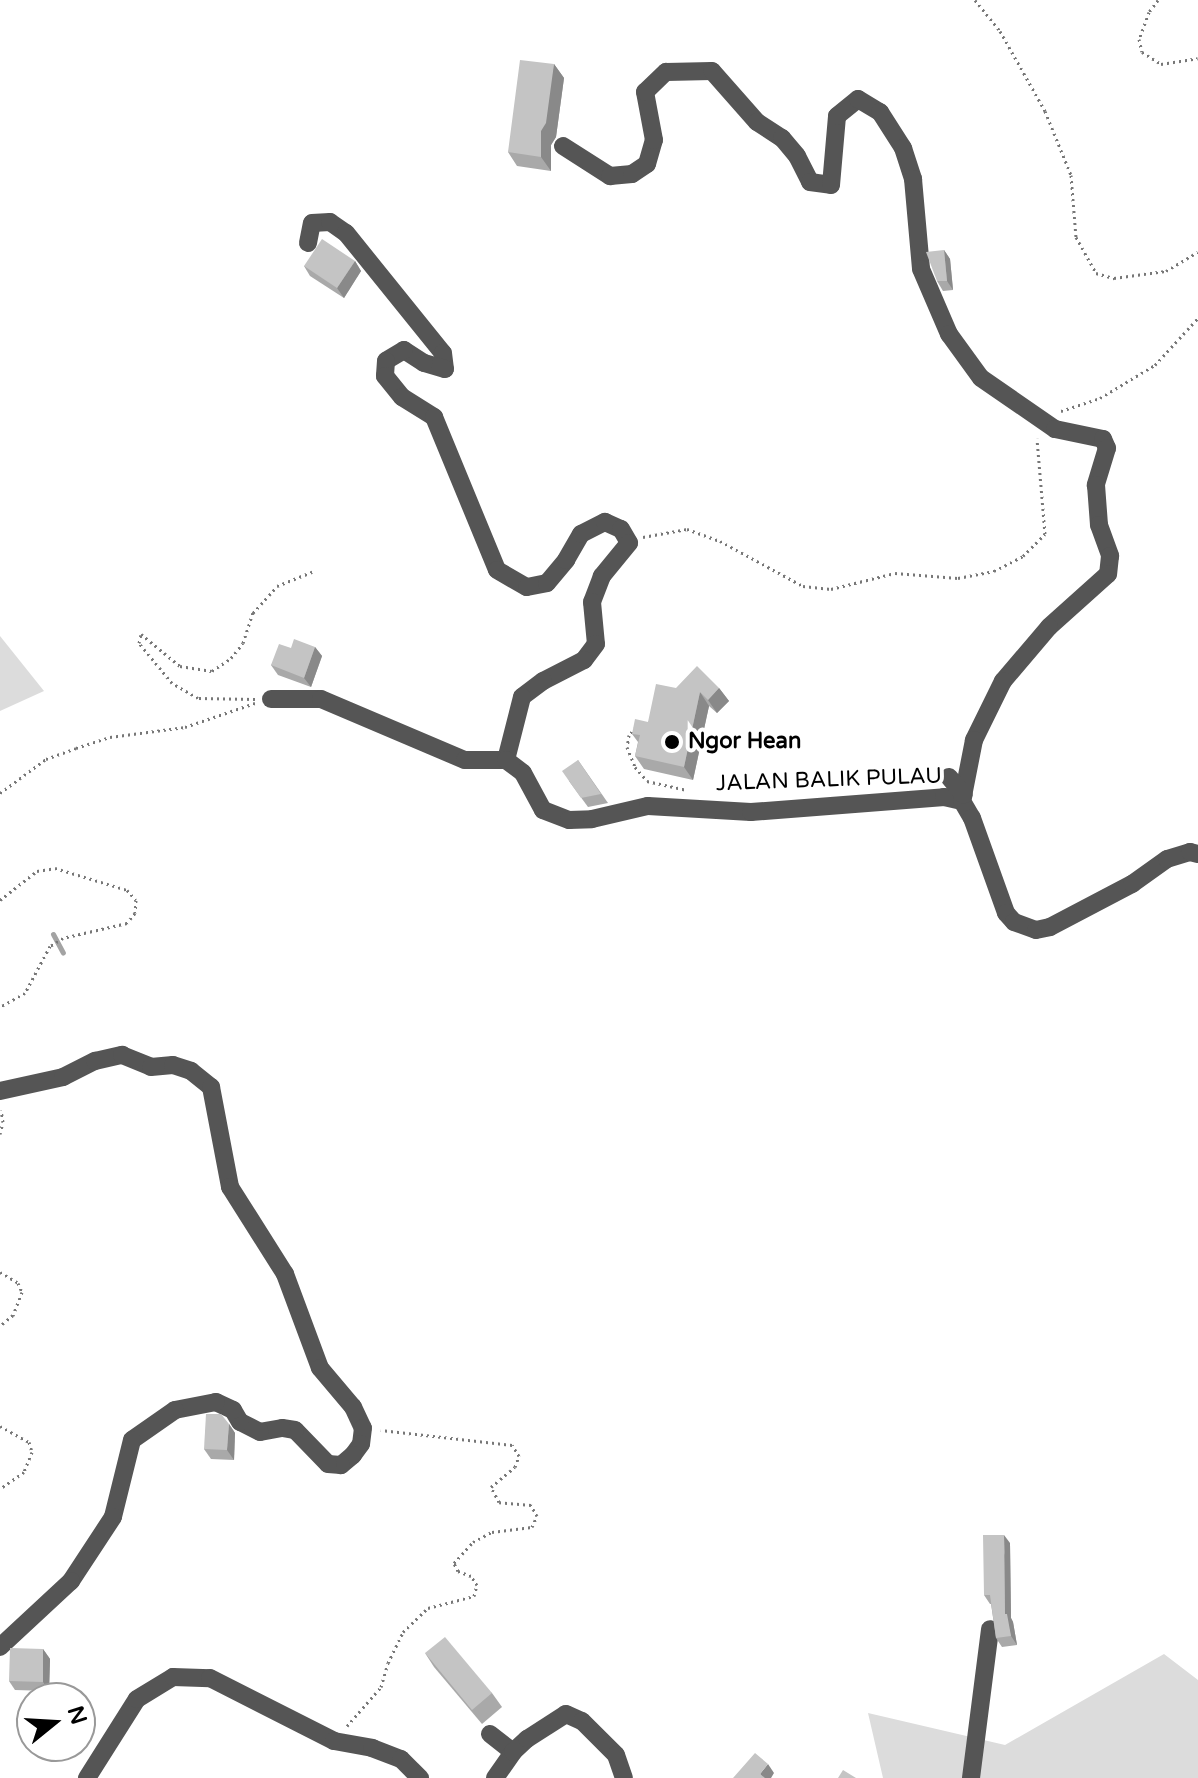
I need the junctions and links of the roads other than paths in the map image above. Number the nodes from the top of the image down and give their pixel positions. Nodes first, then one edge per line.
1 (563, 146) dead end
2 (308, 243) dead end
3 (271, 699) road end
4 (506, 760) junction
5 (949, 777) dead end
6 (963, 798) junction
7 (1198, 854) edge
8 (0, 1091) edge
9 (990, 1629) edge
10 (0, 1647) edge
11 (490, 1734) dead end
12 (513, 1752) junction
13 (87, 1778) edge
14 (420, 1778) edge
15 (495, 1778) edge
16 (624, 1778) edge
17 (971, 1778) edge

1 - 6 street
2 - 4 street
3 - 4 street
4 - 6 street, JALAN BALIK PULAU
5 - 6 street
6 - 7 street, JALAN BALIK PULAU
8 - 10 street
9 - 17 street
11 - 12 street
12 - 15 street
12 - 16 street
13 - 14 street

